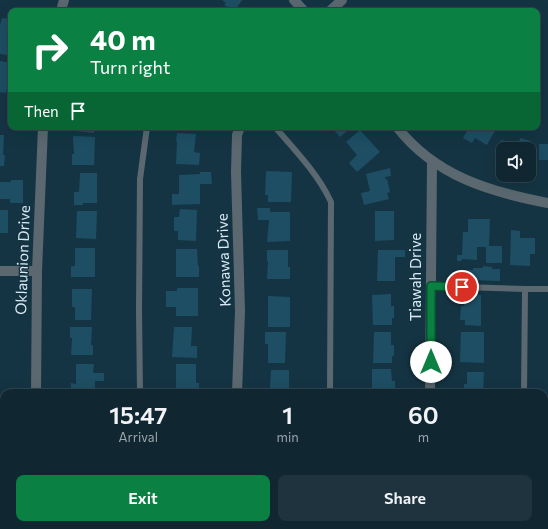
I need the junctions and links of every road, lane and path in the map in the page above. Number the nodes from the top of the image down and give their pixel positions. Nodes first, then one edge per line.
1 (294, 0) edge
2 (342, 0) edge
3 (301, 8) edge
4 (333, 8) edge
5 (43, 130) edge
6 (147, 130) edge
7 (239, 130) edge
8 (277, 130) edge
9 (399, 130) edge
10 (432, 162) junction
11 (548, 203) edge
12 (0, 271) edge
13 (37, 271) junction
14 (431, 286) junction
15 (525, 289) junction
16 (548, 289) edge
17 (36, 389) edge
18 (140, 389) edge
19 (237, 389) edge
20 (330, 389) edge
21 (430, 389) edge
22 (524, 389) edge

1 - 3 street
2 - 4 street
5 - 13 street, Oklaunion Drive
6 - 18 lane
7 - 19 street, Konawa Drive
8 - 20 lane
9 - 10 street
10 - 11 street
10 - 14 street, Tiawah Drive
12 - 13 street
13 - 17 street, Oklaunion Drive
14 - 15 lane
14 - 21 street, Tiawah Drive
15 - 16 lane
15 - 22 lane

